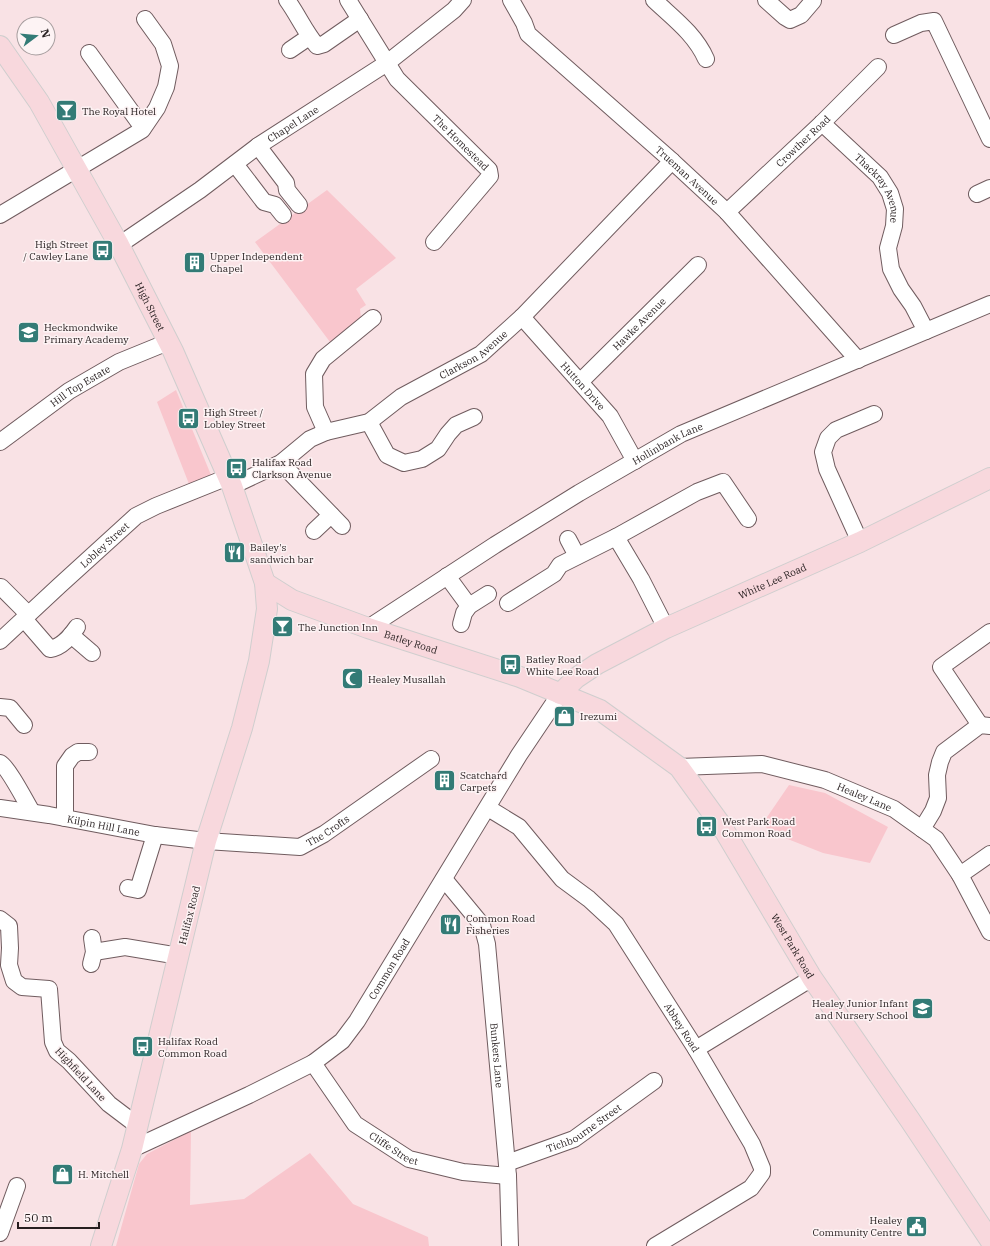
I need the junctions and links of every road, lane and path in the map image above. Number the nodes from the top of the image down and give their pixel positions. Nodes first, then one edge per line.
1 (287, 0) edge
2 (348, 0) edge
3 (463, 0) edge
4 (511, 0) edge
5 (654, 0) edge
6 (766, 0) edge
7 (813, 0) edge
8 (145, 19) dead end
9 (360, 20) junction
10 (894, 35) dead end
11 (309, 37) junction
12 (0, 46) edge
13 (290, 50) dead end
14 (89, 53) dead end
15 (706, 58) dead end
16 (387, 63) junction
17 (878, 67) dead end
18 (822, 123) junction
19 (143, 128) junction
20 (986, 131) edge
21 (258, 146) junction
22 (672, 161) junction
23 (235, 164) junction
24 (77, 170) junction
25 (299, 205) dead end
26 (726, 212) junction
27 (0, 215) edge
28 (283, 215) dead end
29 (434, 242) dead end
30 (119, 245) junction
31 (698, 265) dead end
32 (990, 304) edge
33 (522, 317) junction
34 (374, 319) dead end
35 (926, 331) junction
36 (168, 342) junction
37 (858, 360) junction
38 (580, 382) junction
39 (874, 414) dead end
40 (474, 417) dead end
41 (369, 422) junction
42 (326, 432) junction
43 (0, 442) edge
44 (635, 461) junction
45 (281, 463) junction
46 (990, 478) edge
47 (230, 482) junction
48 (748, 519) dead end
49 (314, 531) dead end
50 (616, 537) junction
51 (568, 539) dead end
52 (860, 542) junction
53 (578, 556) junction
54 (447, 576) junction
55 (265, 583) junction
56 (1, 587) dead end
57 (488, 594) dead end
58 (508, 603) dead end
59 (469, 606) junction
60 (26, 616) junction
61 (461, 624) dead end
62 (368, 628) junction
63 (666, 628) junction
64 (990, 632) edge
65 (0, 640) edge
66 (92, 653) dead end
67 (560, 694) junction
68 (0, 707) edge
69 (24, 725) dead end
70 (985, 726) edge
71 (89, 752) dead end
72 (431, 759) dead end
73 (0, 763) edge
74 (679, 767) junction
75 (0, 808) edge
76 (488, 808) junction
77 (32, 812) junction
78 (65, 818) junction
79 (922, 829) junction
80 (155, 835) junction
81 (206, 841) junction
82 (990, 854) edge
83 (960, 875) junction
84 (444, 879) junction
85 (128, 888) dead end
86 (0, 919) edge
87 (990, 932) edge
88 (93, 951) dead end
89 (179, 956) junction
90 (5, 959) edge
91 (812, 978) junction
92 (696, 1049) junction
93 (314, 1063) junction
94 (654, 1081) dead end
95 (138, 1126) junction
96 (132, 1149) junction
97 (508, 1170) junction
98 (17, 1186) dead end
99 (0, 1233) edge
100 (990, 1240) edge
101 (101, 1246) edge
102 (510, 1246) edge
103 (655, 1246) edge

1 - 11 street
2 - 9 street, The Homestead
3 - 16 street, Chapel Lane
4 - 22 street, Trueman Avenue
5 - 15 street
6 - 7 street
8 - 19 street
9 - 11 street
9 - 16 street, The Homestead
10 - 20 street
11 - 13 street
12 - 24 main road, High Street
14 - 19 street
16 - 21 street, Chapel Lane
16 - 29 street, The Homestead
17 - 18 street, Crowther Road
18 - 26 street, Crowther Road
18 - 35 street, Thackray Avenue
19 - 24 street
21 - 23 street, Chapel Lane
21 - 25 street
22 - 26 street, Trueman Avenue
22 - 33 street, Clarkson Avenue
23 - 28 street
23 - 30 street, Chapel Lane
24 - 27 street
24 - 30 main road, High Street
26 - 37 street, Trueman Avenue
30 - 36 main road, High Street
31 - 38 street, Hawke Avenue
32 - 35 street, Hollinbank Lane
33 - 38 street, Hutton Drive
33 - 41 street, Clarkson Avenue
34 - 42 street
35 - 37 street, Hollinbank Lane
36 - 43 street, Hill Top Estate
36 - 47 main road, High Street
37 - 44 street, Hollinbank Lane
38 - 44 street, Hutton Drive
39 - 52 street
40 - 41 street
41 - 42 street, Clarkson Avenue
42 - 45 street, Clarkson Avenue
44 - 54 street, Hollinbank Lane
45 - 47 street, Clarkson Avenue
45 - 49 street
46 - 52 main road, White Lee Road
47 - 55 main road, High Street
47 - 60 street, Lobley Street
48 - 50 street
50 - 53 street
50 - 63 street
51 - 53 street
52 - 63 main road, White Lee Road
53 - 58 street
54 - 59 street
54 - 62 street, Hollinbank Lane
55 - 62 main road, Batley Road
55 - 81 main road, Halifax Road
56 - 60 street
57 - 59 street
59 - 61 street
60 - 65 street, Lobley Street
60 - 66 street
62 - 67 main road, Batley Road
63 - 67 main road, White Lee Road
64 - 70 street
67 - 74 main road, West Park Road
67 - 76 street, Common Road
68 - 69 street
70 - 79 street
71 - 78 street
72 - 81 street, The Crofts
73 - 77 street
74 - 79 street, Healey Lane
74 - 91 main road, West Park Road
75 - 77 street, Kilpin Hill Lane
76 - 84 street, Common Road
76 - 92 street, Abbey Road
77 - 78 street, Kilpin Hill Lane
78 - 80 street, Kilpin Hill Lane
79 - 83 street, Healey Lane
80 - 81 street, Kilpin Hill Lane
80 - 85 street
81 - 89 main road, Halifax Road
82 - 83 street
83 - 87 street, Healey Lane
84 - 93 street, Common Road
84 - 97 street, Bunkers Lane
86 - 90 street, Highfield Lane
88 - 89 street
89 - 95 main road, Halifax Road
90 - 95 street, Highfield Lane
91 - 92 street
91 - 100 main road, West Park Road
92 - 103 street, Abbey Road
93 - 96 street, Common Road
93 - 97 street, Cliffe Street
94 - 97 street, Tichbourne Street
95 - 96 main road, Halifax Road
96 - 101 main road, Halifax Road
97 - 102 street, Bunkers Lane
98 - 99 street

